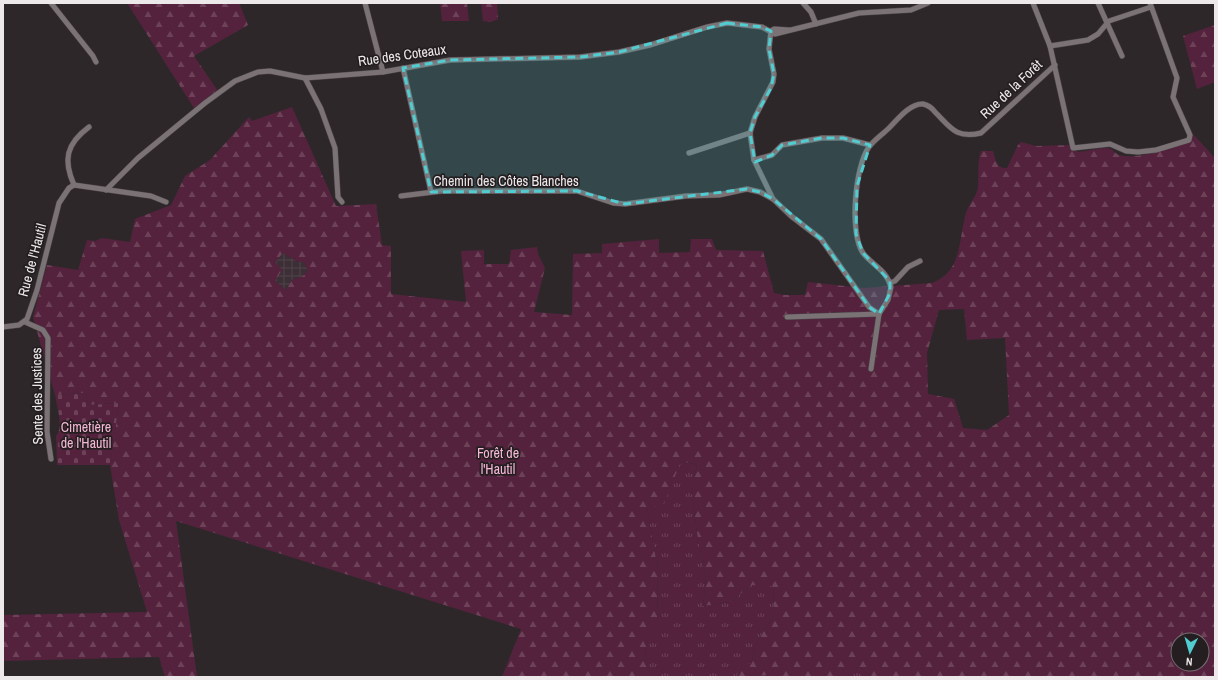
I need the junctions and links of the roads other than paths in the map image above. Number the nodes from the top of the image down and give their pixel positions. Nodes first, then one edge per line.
1 (52, 3) edge
2 (366, 3) edge
3 (803, 3) edge
4 (928, 3) edge
5 (1033, 3) edge
6 (1098, 3) edge
7 (920, 4) edge
8 (1151, 5) edge
9 (1108, 22) junction
10 (816, 24) junction
11 (771, 31) junction
12 (1050, 46) junction
13 (1122, 56) dead end
14 (96, 62) dead end
15 (1055, 65) junction
16 (403, 68) junction
17 (383, 72) junction
18 (305, 78) junction
19 (89, 127) dead end
20 (750, 133) junction
21 (870, 145) junction
22 (689, 153) dead end
23 (754, 160) junction
24 (74, 185) junction
25 (106, 190) junction
26 (431, 192) junction
27 (402, 196) dead end
28 (773, 199) junction
29 (166, 202) dead end
30 (342, 202) dead end
31 (920, 261) dead end
32 (890, 283) junction
33 (879, 314) junction
34 (787, 317) dead end
35 (25, 322) junction
36 (3, 327) edge
37 (871, 369) dead end
38 (51, 459) dead end

1 - 14 street
2 - 17 street
3 - 10 street
4 - 7 street
5 - 12 street
6 - 9 street
7 - 10 street
8 - 9 street
8 - 15 street
9 - 12 street
9 - 13 street
10 - 11 street, Rue des Coteaux
11 - 16 street, Rue des Coteaux
11 - 20 street
12 - 15 street
15 - 21 street, Rue de la Forêt
16 - 17 street, Rue des Coteaux
16 - 26 street
17 - 18 street, Rue des Coteaux
18 - 25 street, Rue des Coteaux
18 - 30 street
19 - 24 street
20 - 22 street
20 - 23 street
21 - 23 street
21 - 32 street, Rue de la Forêt
23 - 28 street
24 - 25 street
24 - 35 street, Rue de l'Hautil
25 - 29 street
26 - 27 street, Chemin des Côtes Blanches
26 - 28 street, Chemin des Côtes Blanches
28 - 33 street
31 - 32 street
32 - 33 street
33 - 34 street
33 - 37 street
35 - 36 street
35 - 38 street, Sente des Justices

